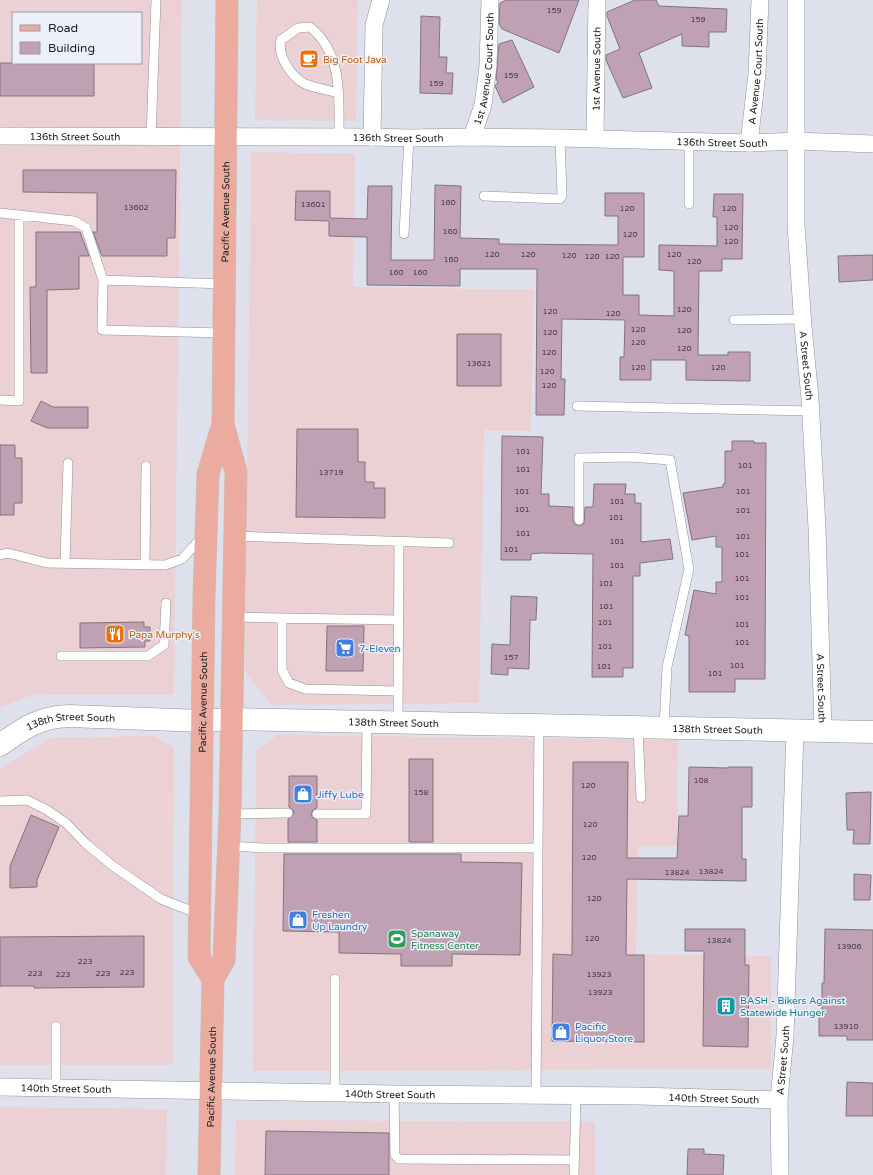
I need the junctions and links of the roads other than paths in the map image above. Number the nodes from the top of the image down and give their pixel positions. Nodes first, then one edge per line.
1 (156, 0) edge
2 (227, 0) edge
3 (381, 0) edge
4 (490, 0) edge
5 (597, 0) edge
6 (760, 0) edge
7 (796, 0) edge
8 (339, 93) junction
9 (0, 136) edge
10 (151, 137) junction
11 (226, 137) junction
12 (339, 137) junction
13 (372, 137) junction
14 (472, 137) junction
15 (409, 138) junction
16 (560, 138) junction
17 (595, 138) junction
18 (689, 141) junction
19 (797, 141) junction
20 (749, 143) junction
21 (873, 144) edge
22 (484, 196) dead end
23 (689, 204) dead end
24 (0, 214) edge
25 (19, 215) junction
26 (404, 234) dead end
27 (103, 280) junction
28 (225, 284) junction
29 (802, 319) junction
30 (734, 320) dead end
31 (224, 333) junction
32 (0, 400) edge
33 (577, 406) dead end
34 (811, 411) junction
35 (223, 424) junction
36 (68, 463) dead end
37 (146, 466) dead end
38 (579, 520) dead end
39 (207, 531) junction
40 (234, 536) junction
41 (399, 542) junction
42 (449, 543) dead end
43 (0, 555) edge
44 (65, 562) junction
45 (144, 564) junction
46 (166, 603) dead end
47 (233, 617) junction
48 (282, 618) junction
49 (399, 620) junction
50 (61, 656) dead end
51 (398, 691) junction
52 (231, 719) junction
53 (203, 721) junction
54 (367, 722) junction
55 (398, 722) junction
56 (539, 725) junction
57 (638, 727) junction
58 (664, 727) junction
59 (795, 730) junction
60 (823, 730) junction
61 (873, 732) edge
62 (0, 745) edge
63 (641, 798) dead end
64 (0, 801) edge
65 (288, 813) dead end
66 (230, 814) junction
67 (317, 814) dead end
68 (228, 846) junction
69 (538, 848) junction
70 (199, 914) junction
71 (213, 979) junction
72 (334, 979) dead end
73 (56, 1026) dead end
74 (0, 1087) edge
75 (56, 1088) junction
76 (211, 1091) junction
77 (335, 1092) junction
78 (394, 1094) junction
79 (536, 1096) junction
80 (576, 1096) junction
81 (779, 1100) junction
82 (575, 1160) junction
83 (209, 1175) edge
84 (574, 1175) edge
85 (780, 1175) edge

1 - 10 lane
2 - 11 main road, Pacific Avenue South
3 - 13 street
4 - 14 street, 1st Avenue Court South
5 - 17 street, 1st Avenue South
6 - 20 street, A Avenue Court South
7 - 19 street, A Street South
8 - 8 lane
8 - 12 lane
9 - 10 street, 136th Street South
10 - 11 street, 136th Street South
11 - 12 street, 136th Street South
11 - 28 main road, Pacific Avenue South
12 - 13 street, 136th Street South
13 - 15 street, 136th Street South
14 - 15 street, 136th Street South
14 - 16 street, 136th Street South
15 - 26 lane
16 - 17 street, 136th Street South
16 - 22 lane
17 - 18 street, 136th Street South
18 - 20 street, 136th Street South
18 - 23 lane
19 - 20 street, 136th Street South
19 - 21 street, 136th Street South
19 - 29 street, A Street South
24 - 25 lane
25 - 27 lane
25 - 32 lane
27 - 28 lane
27 - 31 lane
28 - 31 main road, Pacific Avenue South
29 - 30 lane
29 - 34 street, A Street South
31 - 35 main road, Pacific Avenue South
33 - 34 lane
34 - 60 street, A Street South
35 - 39 main road, Pacific Avenue South
35 - 40 main road, Pacific Avenue South
36 - 44 lane
37 - 45 lane
38 - 58 lane
39 - 45 lane
39 - 53 main road, Pacific Avenue South
40 - 41 lane
40 - 47 main road, Pacific Avenue South
41 - 42 lane
41 - 49 lane
43 - 44 lane
44 - 45 lane
46 - 50 lane
47 - 48 lane
47 - 52 main road, Pacific Avenue South
48 - 49 lane
48 - 51 lane
49 - 51 lane
51 - 55 lane
52 - 53 street, 138th Street South
52 - 54 street, 138th Street South
52 - 66 main road, Pacific Avenue South
53 - 62 street, 138th Street South
53 - 70 main road, Pacific Avenue South
54 - 55 street, 138th Street South
54 - 67 lane
55 - 56 street, 138th Street South
56 - 57 street, 138th Street South
56 - 69 lane
57 - 58 street, 138th Street South
57 - 63 lane
58 - 59 street, 138th Street South
59 - 60 street, 138th Street South
59 - 81 street, A Street South
60 - 61 street, 138th Street South
64 - 70 lane
65 - 66 lane
66 - 68 main road, Pacific Avenue South
68 - 69 lane
68 - 71 main road, Pacific Avenue South
69 - 79 lane
70 - 71 main road, Pacific Avenue South
71 - 76 main road, Pacific Avenue South
72 - 77 lane
73 - 75 lane
74 - 75 street, 140th Street South
75 - 76 street, 140th Street South
76 - 77 street, 140th Street South
76 - 83 main road, Pacific Avenue South
77 - 78 street, 140th Street South
78 - 79 street, 140th Street South
78 - 82 lane
79 - 80 street, 140th Street South
80 - 81 street, 140th Street South
80 - 82 lane
81 - 85 street, A Street South
82 - 84 lane

